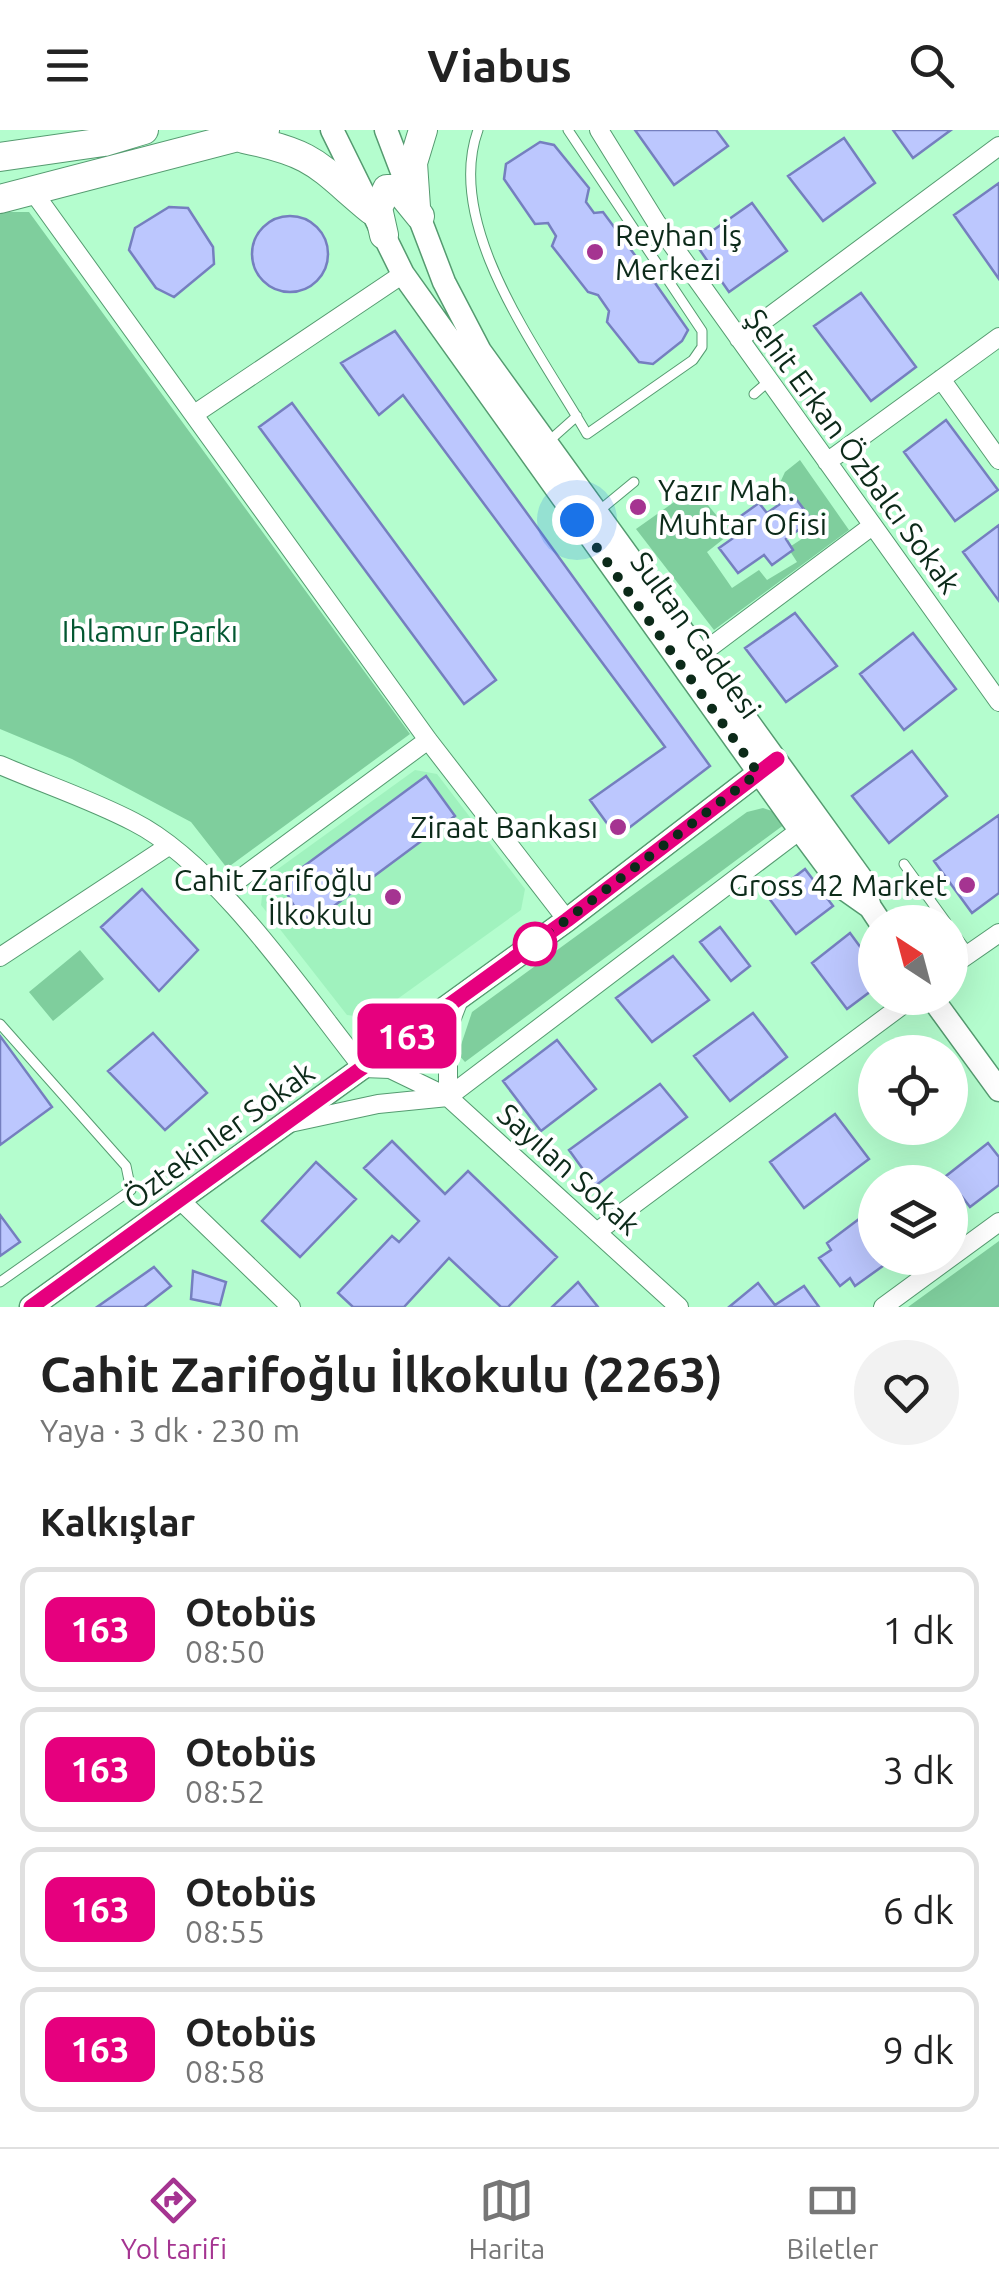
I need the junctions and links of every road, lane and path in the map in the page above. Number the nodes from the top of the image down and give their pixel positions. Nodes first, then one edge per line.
1 (144, 130) edge
2 (332, 130) edge
3 (386, 130) edge
4 (423, 130) edge
5 (478, 130) edge
6 (568, 130) edge
7 (599, 130) edge
8 (255, 134) edge
9 (999, 146) edge
10 (0, 157) edge
11 (34, 193) junction
12 (0, 199) edge
13 (418, 212) junction
14 (378, 222) junction
15 (671, 244) junction
16 (653, 257) junction
17 (403, 274) junction
18 (999, 336) edge
19 (739, 339) junction
20 (941, 379) junction
21 (196, 414) junction
22 (577, 416) junction
23 (547, 443) junction
24 (999, 460) edge
25 (827, 462) junction
26 (634, 482) dead end
27 (598, 512) junction
28 (872, 526) junction
29 (702, 654) junction
30 (996, 690) edge
31 (428, 740) junction
32 (0, 765) edge
33 (768, 766) junction
34 (800, 830) junction
35 (167, 847) junction
36 (904, 864) dead end
37 (222, 892) junction
38 (863, 905) edge
39 (871, 905) edge
40 (934, 905) edge
41 (567, 920) junction
42 (999, 932) edge
43 (968, 954) edge
44 (0, 957) edge
45 (460, 997) junction
46 (889, 1015) edge
47 (944, 1015) edge
48 (0, 1024) edge
49 (362, 1068) junction
50 (999, 1090) edge
51 (448, 1097) junction
52 (284, 1124) junction
53 (180, 1200) junction
54 (999, 1222) edge
55 (598, 1231) junction
56 (0, 1282) edge
57 (670, 1305) edge
58 (31, 1307) edge
59 (291, 1307) edge
60 (882, 1307) edge

1 - 10 main road
2 - 14 street, Sultan Caddesi
3 - 13 street, Sultan Caddesi
4 - 13 main road
5 - 22 lane
6 - 16 lane
7 - 15 street, Şehit Erkan Özbalcı Sokak
8 - 11 main road
8 - 14 main road
9 - 19 street
11 - 12 main road
11 - 21 street
13 - 14 main road
13 - 23 street, Sultan Caddesi
14 - 17 street, Sultan Caddesi
15 - 16 lane
15 - 19 street, Şehit Erkan Özbalcı Sokak
16 - 22 lane
17 - 21 street
17 - 33 street, Sultan Caddesi
18 - 20 street
19 - 25 street, Şehit Erkan Özbalcı Sokak
20 - 24 street
20 - 25 street
21 - 31 street
22 - 23 lane
23 - 27 street, Sultan Caddesi
25 - 28 street, Şehit Erkan Özbalcı Sokak
26 - 27 lane
27 - 29 street, Sultan Caddesi
28 - 29 street
28 - 30 street, Şehit Erkan Özbalcı Sokak
29 - 33 street, Sultan Caddesi
31 - 37 street
31 - 41 street
32 - 35 street
33 - 34 street, Sultan Caddesi
33 - 39 street, Sultan Caddesi
33 - 41 street, Öztekinler Sokak
34 - 38 street, Sultan Caddesi
34 - 51 street
35 - 37 street
35 - 44 street
36 - 40 lane
37 - 49 street
41 - 45 street, Öztekinler Sokak
42 - 43 street
45 - 49 street, Öztekinler Sokak
45 - 51 street
46 - 55 street
47 - 50 street
48 - 56 lane
49 - 51 street, Sayılan Sokak
49 - 52 street, Öztekinler Sokak
51 - 52 street
51 - 55 street, Sayılan Sokak
52 - 53 street, Öztekinler Sokak
53 - 58 street, Öztekinler Sokak
53 - 59 street
54 - 60 street
55 - 57 street, Sayılan Sokak

